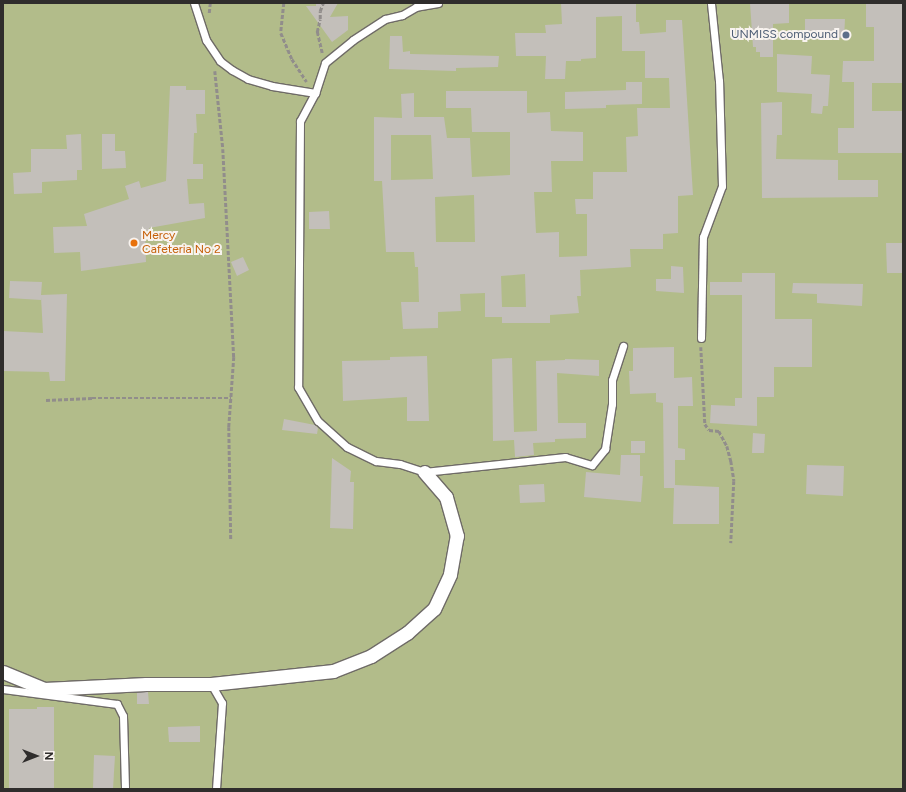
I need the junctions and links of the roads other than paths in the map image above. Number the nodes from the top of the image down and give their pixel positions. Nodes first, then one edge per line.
1 (194, 3) edge
2 (438, 3) edge
3 (711, 3) edge
4 (315, 93) junction
5 (700, 338) road end
6 (623, 346) dead end
7 (424, 472) junction
8 (3, 672) edge
9 (210, 684) junction
10 (3, 689) edge
11 (125, 789) edge
12 (216, 789) edge

1 - 4 lane
2 - 4 lane
3 - 5 lane
4 - 7 lane
6 - 7 lane
7 - 9 street
8 - 9 street
9 - 12 lane
10 - 11 lane

